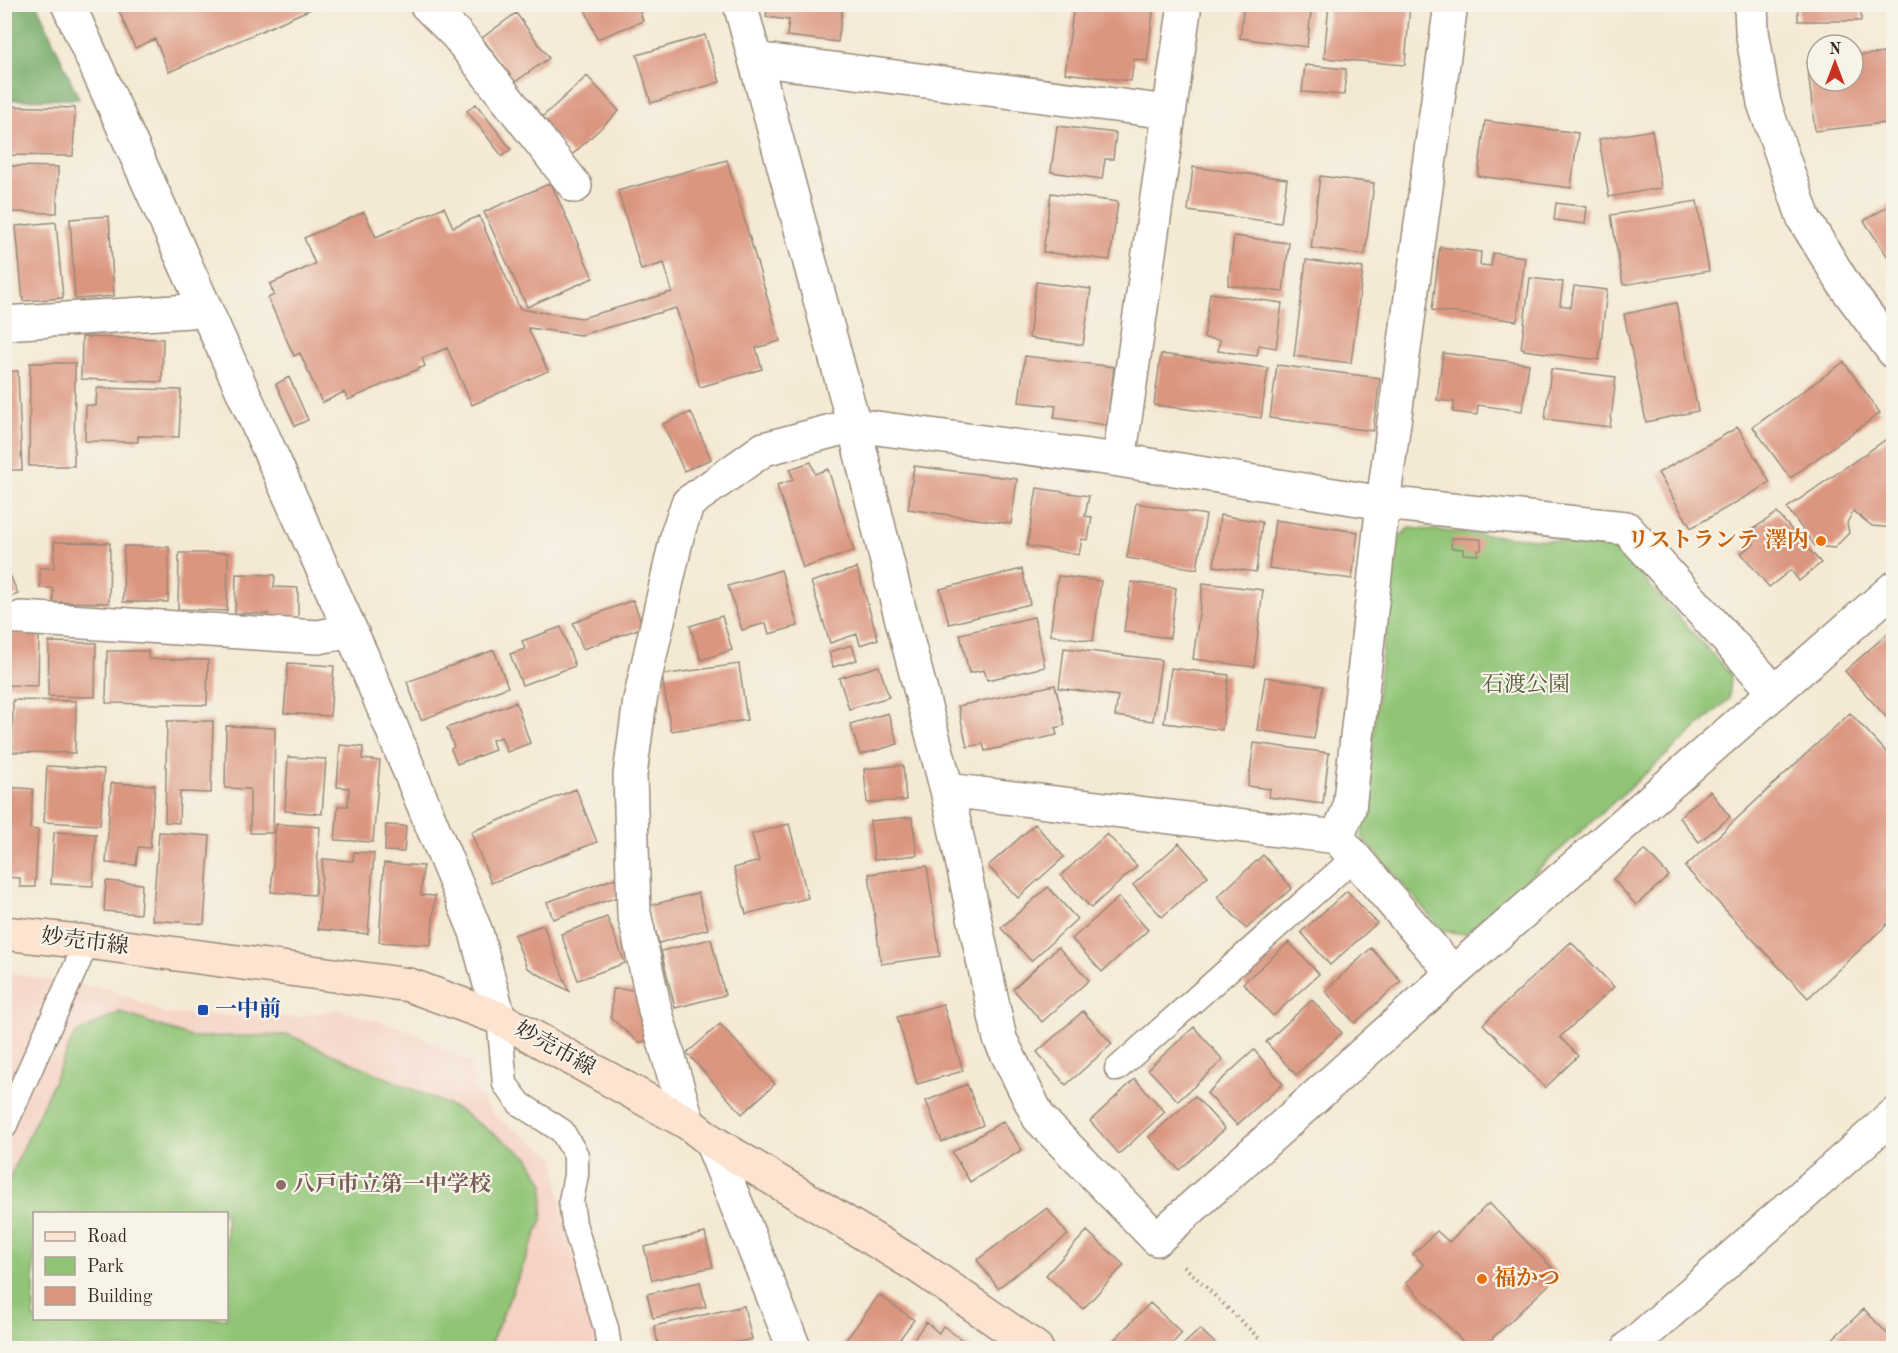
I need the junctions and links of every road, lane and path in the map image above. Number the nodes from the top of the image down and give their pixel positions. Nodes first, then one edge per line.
1 (68, 4) edge
2 (426, 4) edge
3 (740, 4) edge
4 (1185, 4) edge
5 (1451, 4) edge
6 (1751, 4) edge
7 (755, 59) junction
8 (1170, 112) junction
9 (575, 186) dead end
10 (205, 310) junction
11 (4, 323) edge
12 (1893, 352) edge
13 (854, 425) junction
14 (1119, 460) junction
15 (1383, 503) junction
16 (1893, 588) edge
17 (21, 618) dead end
18 (350, 631) junction
19 (1774, 692) junction
20 (947, 790) junction
21 (1346, 847) junction
22 (4, 933) edge
23 (87, 942) junction
24 (1453, 973) junction
25 (498, 1018) junction
26 (1117, 1070) dead end
27 (1893, 1114) edge
28 (4, 1127) edge
29 (700, 1132) junction
30 (1156, 1239) junction
31 (609, 1348) edge
32 (794, 1348) edge
33 (1036, 1348) edge
34 (1269, 1348) edge
35 (1629, 1348) edge

1 - 10 street
2 - 9 street
3 - 7 street
4 - 8 street
5 - 15 street
6 - 12 street
7 - 8 street
7 - 13 street
8 - 14 street
10 - 11 street
10 - 18 street
13 - 14 street
13 - 20 street
13 - 29 street
14 - 15 street
15 - 19 street
15 - 21 street
16 - 19 street
17 - 18 street
18 - 25 street
19 - 24 street
20 - 21 street
20 - 30 street
21 - 24 street
21 - 26 lane
22 - 23 main road, 妙売市線
23 - 25 main road, 妙売市線
23 - 28 lane
24 - 30 street
25 - 29 main road, 妙売市線
25 - 31 lane
27 - 35 street
29 - 32 street
29 - 33 main road, 妙売市線
30 - 34 path

